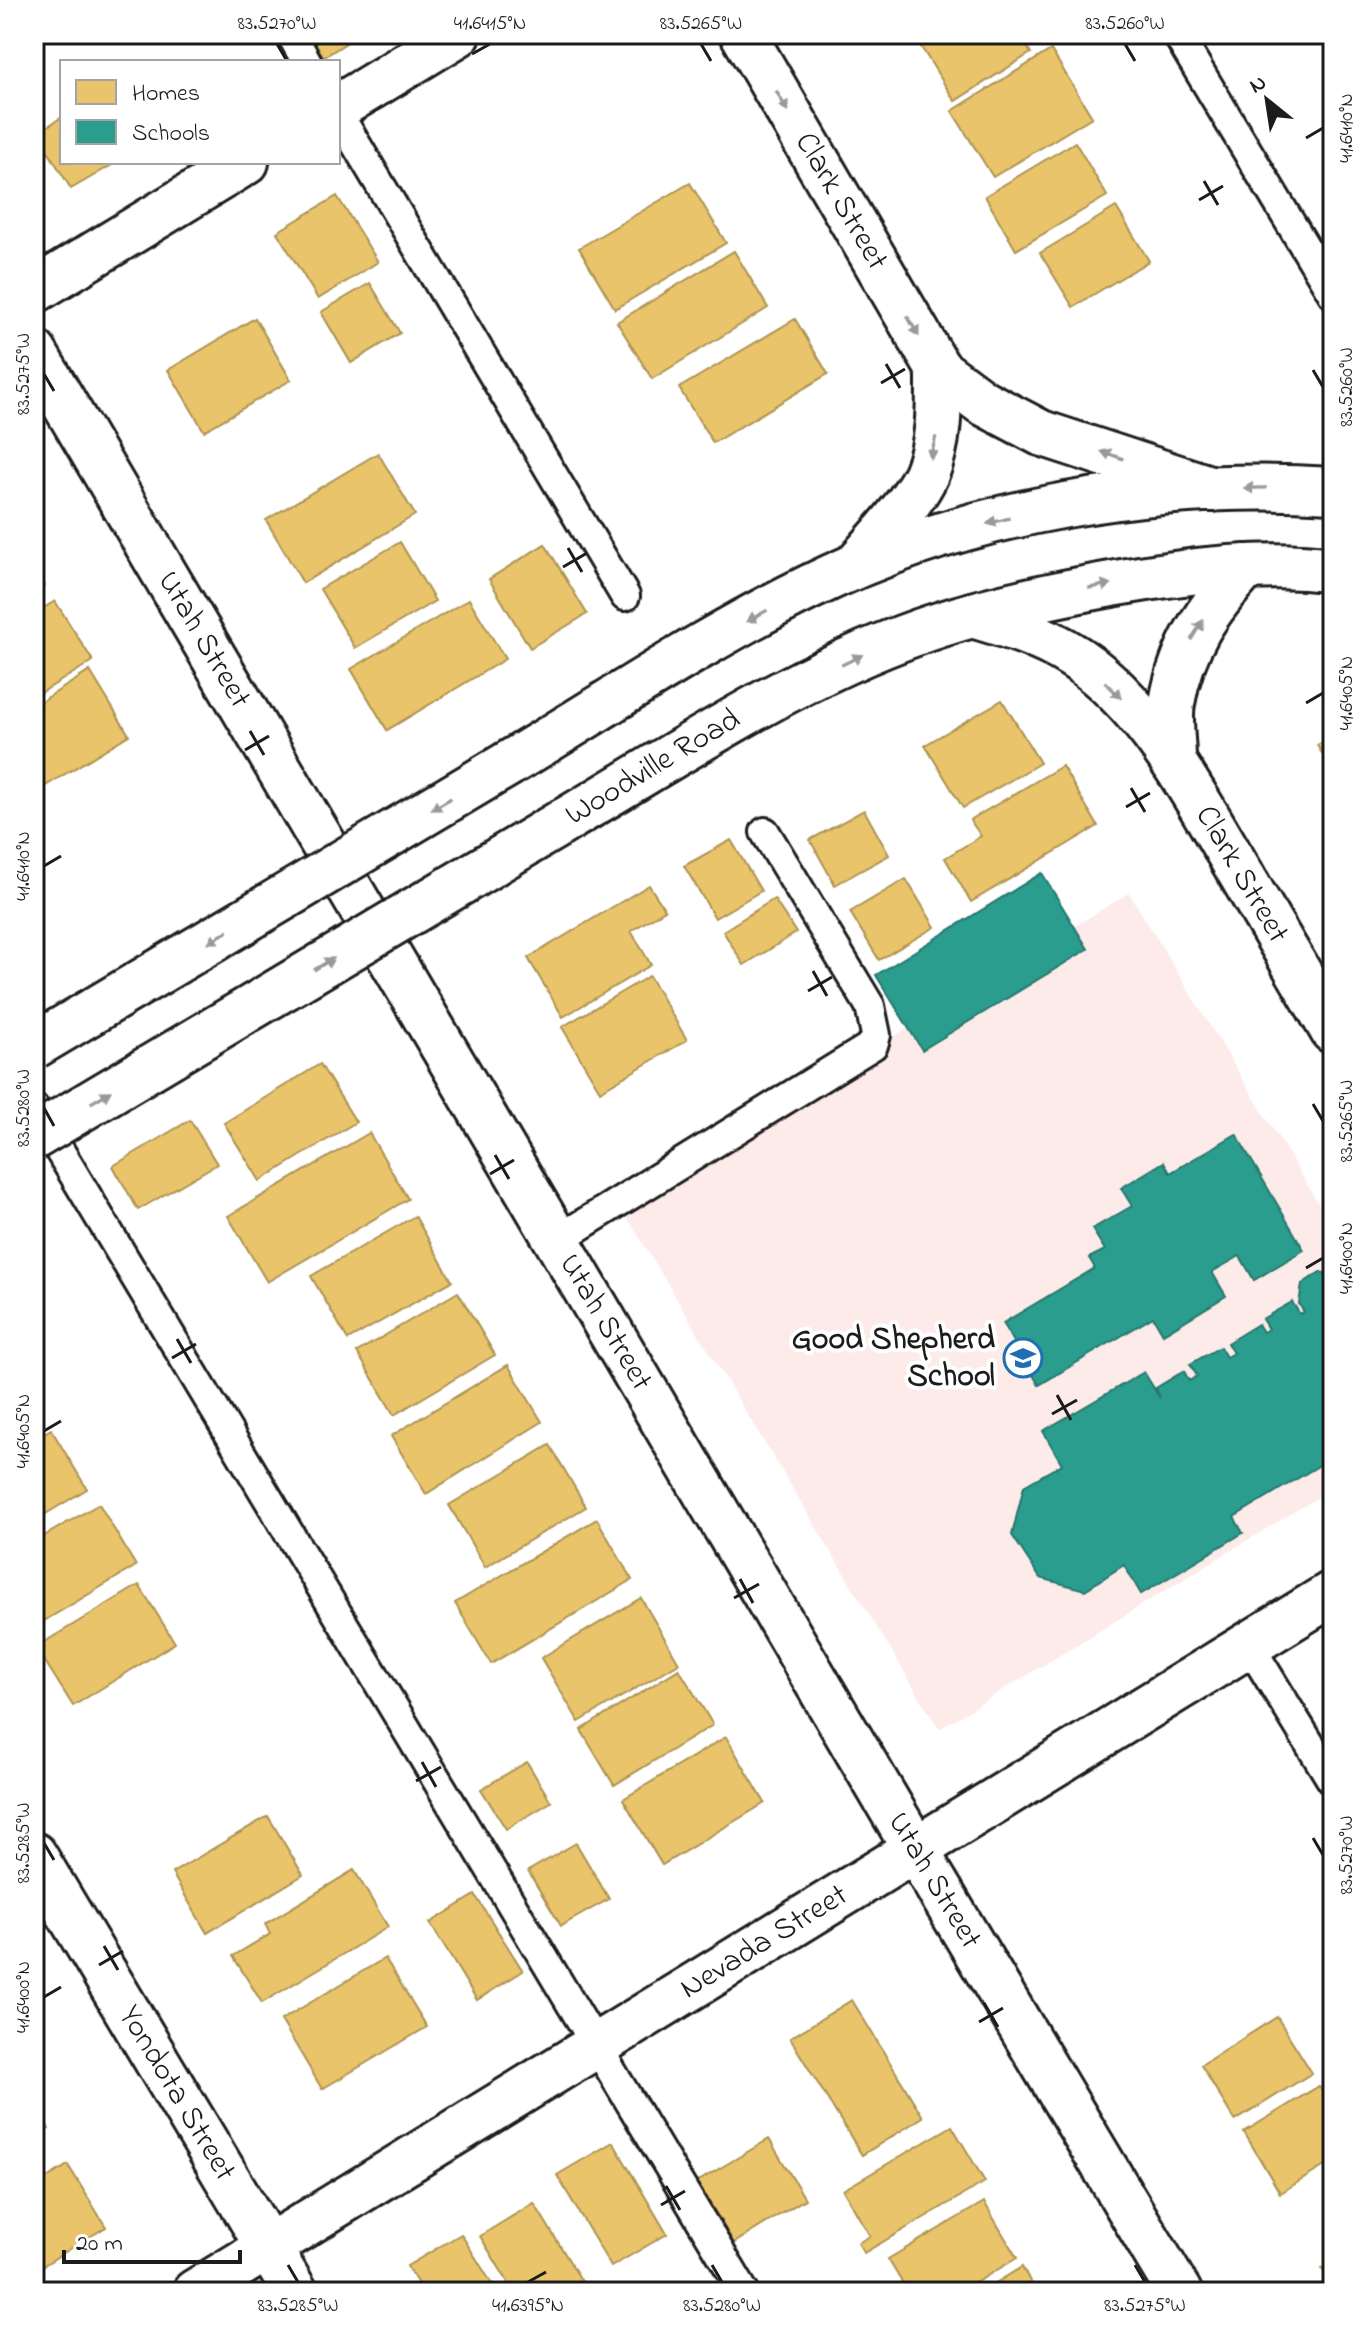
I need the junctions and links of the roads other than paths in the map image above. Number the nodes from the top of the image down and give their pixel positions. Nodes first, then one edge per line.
1 (291, 34) edge
2 (458, 34) edge
3 (743, 34) edge
4 (1177, 34) edge
5 (306, 60) edge
6 (340, 106) edge
7 (340, 117) edge
8 (243, 164) edge
9 (34, 291) edge
10 (1333, 294) edge
11 (34, 352) edge
12 (939, 370) junction
13 (1212, 489) junction
14 (1333, 490) edge
15 (855, 566) junction
16 (1246, 567) junction
17 (1333, 570) edge
18 (625, 596) dead end
19 (972, 615) junction
20 (1173, 759) junction
21 (765, 832) dead end
22 (1333, 1031) edge
23 (34, 1046) edge
24 (34, 1108) edge
25 (34, 1137) edge
26 (557, 1240) junction
27 (1333, 1593) edge
28 (1249, 1645) junction
29 (1333, 1782) edge
30 (915, 1849) junction
31 (34, 1855) edge
32 (598, 2045) junction
33 (269, 2248) junction
34 (195, 2292) edge
35 (295, 2292) edge
36 (744, 2292) edge
37 (1179, 2292) edge

1 - 5 lane
2 - 6 street
3 -> 12 street, Clark Street
4 - 10 lane
7 - 18 lane
8 - 9 street
11 - 26 street, Utah Street
13 -> 12 street, Clark Street
12 -> 15 street
14 -> 13 street
13 -> 15 street
15 -> 23 street, bridge
16 - 17 street, Woodville Road
19 -> 16 street, Woodville Road
20 -> 16 street, Clark Street
19 -> 20 street, Clark Street
25 -> 19 street, Woodville Road, bridge
20 - 22 street, Clark Street
21 - 26 lane
24 - 32 lane
26 - 30 street, Utah Street
27 - 28 street, Nevada Street
28 - 29 lane
28 - 30 street, Nevada Street
30 - 32 street, Nevada Street
30 - 37 street, Utah Street
31 - 33 street, Yondota Street
32 - 33 street, Nevada Street
32 - 36 lane
33 - 34 street, Nevada Street
33 - 35 street, Yondota Street

